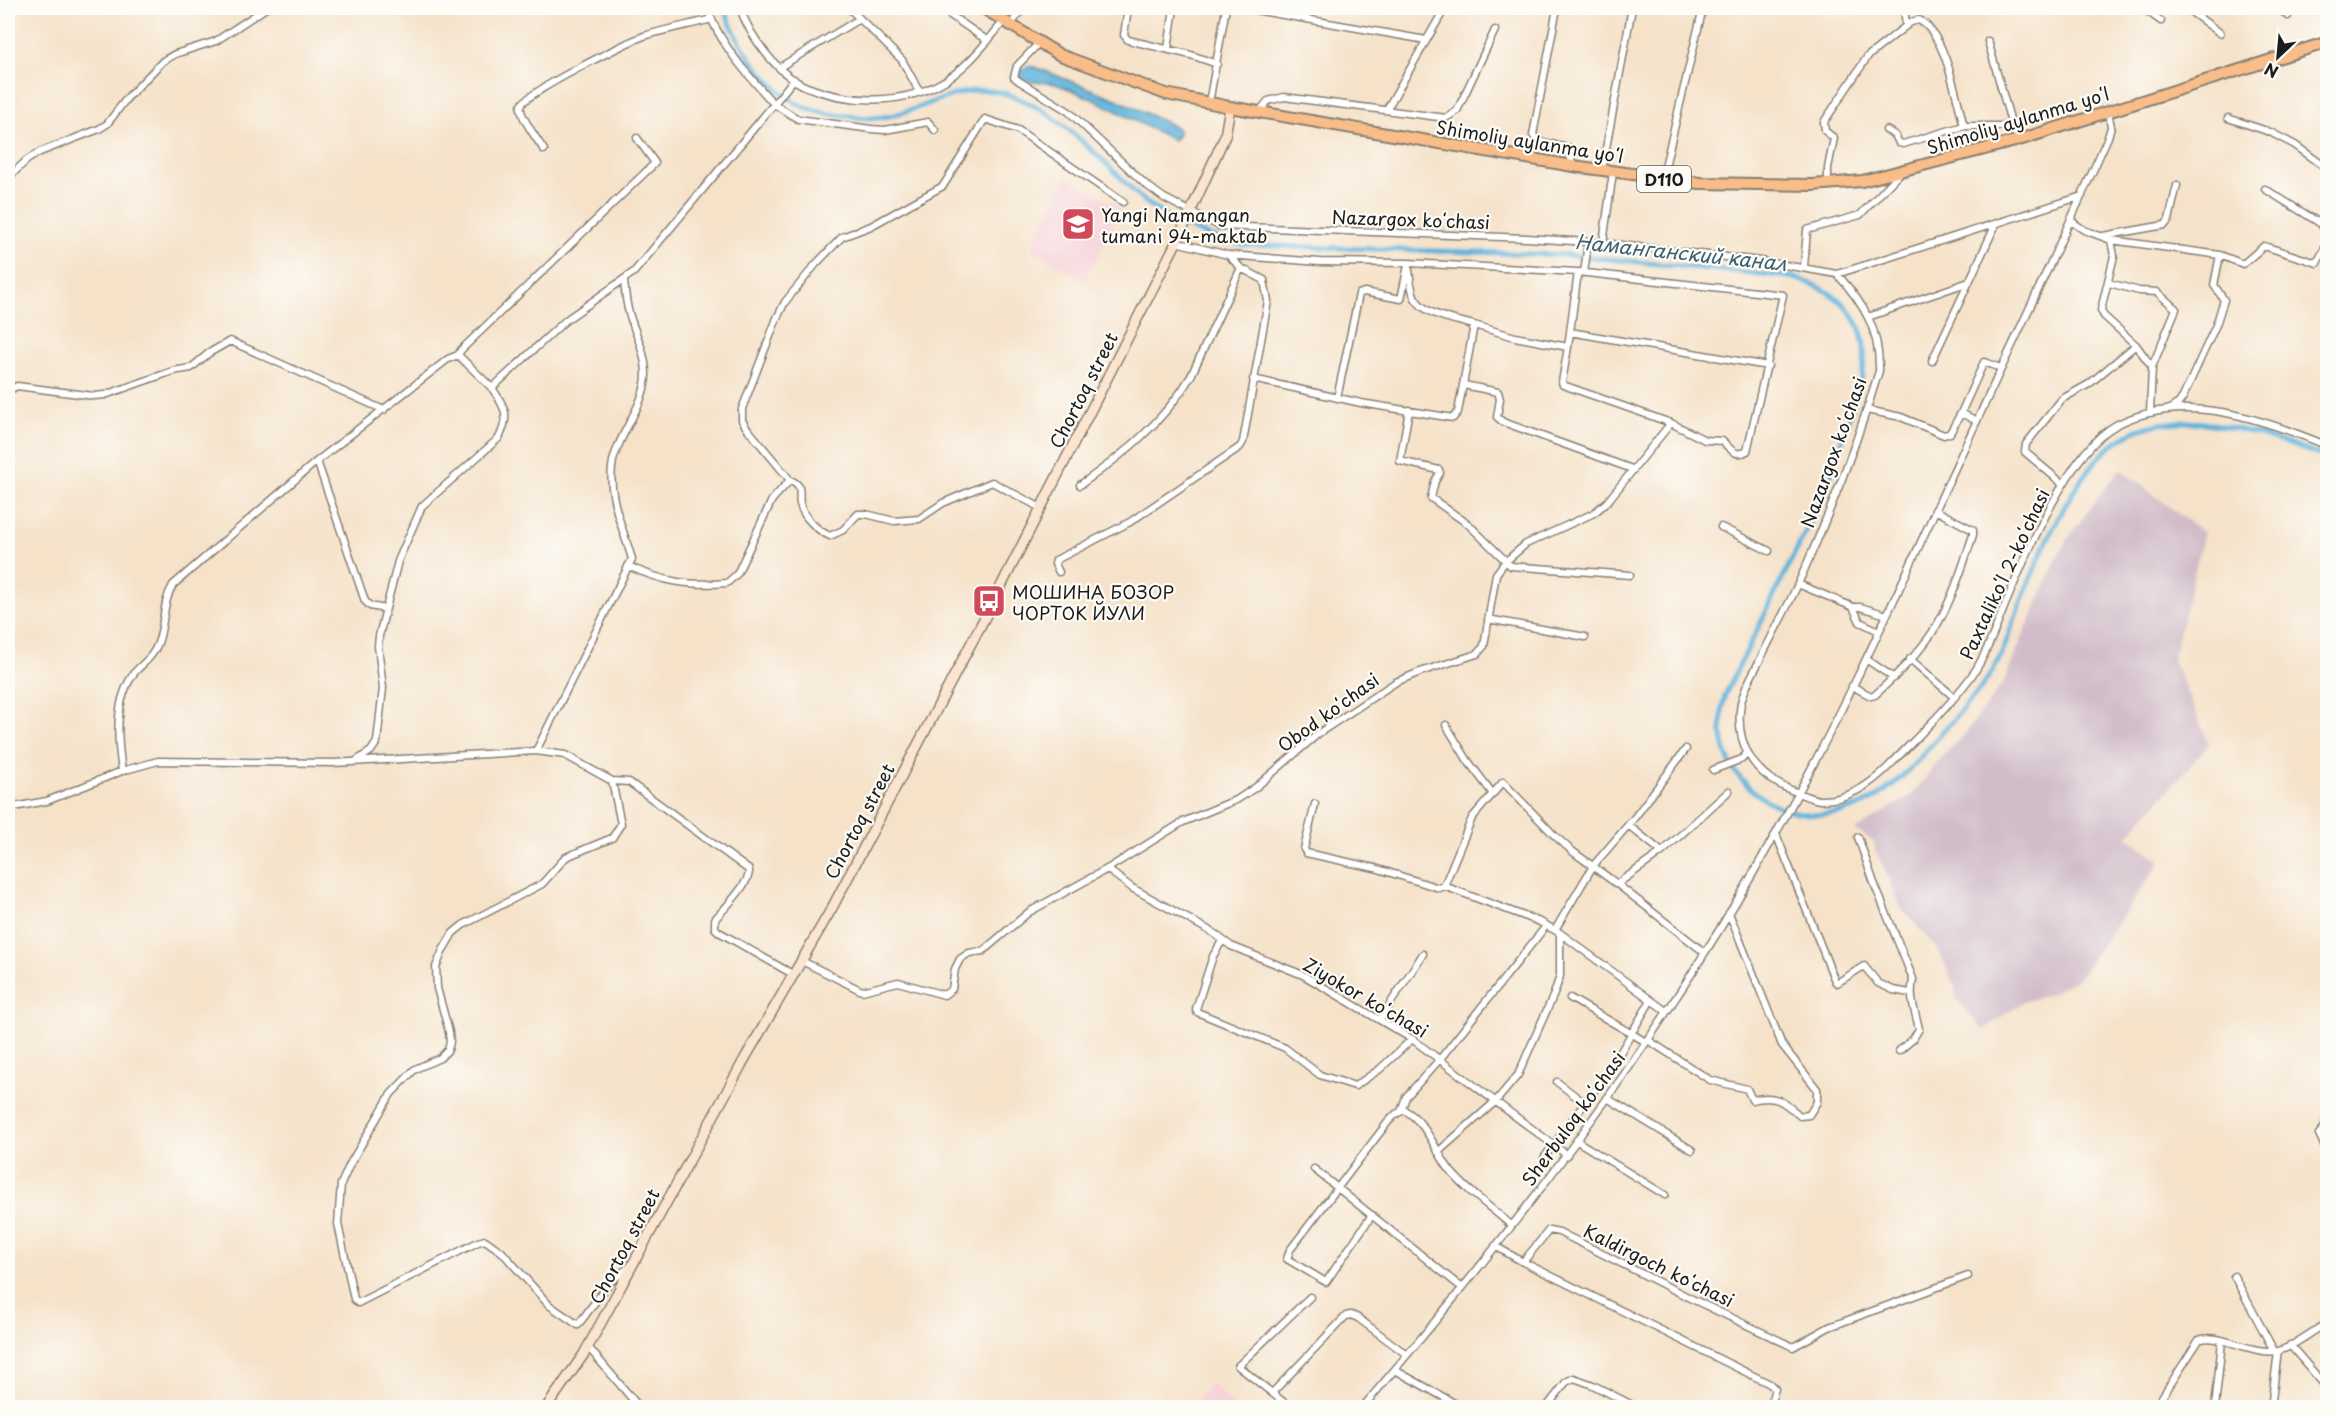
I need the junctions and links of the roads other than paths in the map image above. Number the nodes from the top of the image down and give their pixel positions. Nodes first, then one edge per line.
1 (266, 8) edge
2 (707, 8) edge
3 (740, 8) edge
4 (849, 8) edge
5 (940, 8) edge
6 (983, 8) edge
7 (1024, 8) edge
8 (1128, 8) edge
9 (1174, 8) edge
10 (1226, 8) edge
11 (1243, 8) edge
12 (1445, 8) edge
13 (1557, 8) edge
14 (1620, 8) edge
15 (1703, 8) edge
16 (1904, 8) edge
17 (2143, 8) edge
18 (2186, 8) edge
19 (2278, 8) edge
20 (1632, 9) edge
21 (2288, 16) dead end
22 (712, 19) junction
23 (859, 19) junction
24 (2161, 21) dead end
25 (1007, 23) junction
26 (1906, 25) junction
27 (1495, 30) dead end
28 (2220, 33) dead end
29 (988, 40) junction
30 (1426, 40) junction
31 (1988, 41) dead end
32 (2328, 42) edge
33 (1038, 44) junction
34 (1168, 49) junction
35 (1217, 64) junction
36 (780, 67) junction
37 (792, 80) junction
38 (919, 91) junction
39 (775, 102) junction
40 (1209, 103) junction
41 (1230, 107) junction
42 (1387, 108) junction
43 (2108, 111) junction
44 (1259, 112) junction
45 (2228, 118) dead end
46 (1964, 126) junction
47 (2012, 126) junction
48 (935, 130) dead end
49 (1886, 130) dead end
50 (637, 138) dead end
51 (2019, 141) junction
52 (544, 150) dead end
53 (1573, 166) junction
54 (2328, 169) edge
55 (1607, 171) junction
56 (1901, 172) junction
57 (8, 178) edge
58 (1662, 179) junction
59 (1828, 184) junction
60 (2177, 185) dead end
61 (2265, 189) dead end
62 (2082, 196) junction
63 (1123, 202) dead end
64 (1191, 212) junction
65 (2071, 221) junction
66 (1996, 224) junction
67 (2102, 236) junction
68 (2328, 236) edge
69 (1178, 239) junction
70 (2111, 240) junction
71 (2328, 242) edge
72 (1588, 243) junction
73 (1603, 243) junction
74 (1228, 255) junction
75 (2220, 255) junction
76 (1408, 264) junction
77 (1804, 267) junction
78 (1241, 268) junction
79 (1581, 273) junction
80 (1837, 274) junction
81 (624, 281) junction
82 (1969, 282) junction
83 (2109, 283) junction
84 (1868, 317) junction
85 (1474, 325) junction
86 (1570, 332) junction
87 (2136, 345) junction
88 (1568, 347) junction
89 (458, 355) junction
90 (1932, 361) dead end
91 (1768, 366) junction
92 (2152, 367) junction
93 (2001, 368) junction
94 (1253, 379) junction
95 (1464, 385) junction
96 (492, 388) junction
97 (8, 391) edge
98 (1337, 398) junction
99 (384, 410) junction
100 (1409, 410) junction
101 (1867, 410) junction
102 (1961, 412) junction
103 (2165, 412) junction
104 (2150, 413) junction
105 (1977, 420) junction
106 (1671, 423) junction
107 (2328, 446) edge
108 (317, 461) junction
109 (1632, 469) junction
110 (790, 480) junction
111 (2063, 484) junction
112 (1080, 485) dead end
113 (1041, 508) junction
114 (1935, 510) junction
115 (1721, 527) dead end
116 (1768, 551) dead end
117 (1505, 562) junction
118 (628, 566) junction
119 (1059, 572) dead end
120 (1630, 575) dead end
121 (1797, 584) junction
122 (1853, 607) junction
123 (385, 609) junction
124 (1887, 615) junction
125 (1488, 619) junction
126 (1879, 631) junction
127 (1585, 636) dead end
128 (1866, 659) junction
129 (1910, 659) junction
130 (1894, 678) junction
131 (1852, 686) junction
132 (1954, 697) junction
133 (1446, 725) dead end
134 (1686, 749) dead end
135 (536, 751) junction
136 (1745, 756) junction
137 (355, 762) junction
138 (1715, 769) dead end
139 (122, 771) junction
140 (612, 781) junction
141 (1729, 791) dead end
142 (1798, 793) junction
143 (1493, 794) junction
144 (1315, 804) dead end
145 (8, 808) edge
146 (1628, 825) junction
147 (1776, 834) junction
148 (1858, 837) dead end
149 (1662, 852) junction
150 (1593, 866) junction
151 (1107, 869) junction
152 (1617, 884) junction
153 (1444, 886) junction
154 (1729, 913) junction
155 (1546, 926) junction
156 (1557, 932) junction
157 (1222, 941) junction
158 (1704, 952) junction
159 (1423, 954) dead end
160 (802, 961) junction
161 (794, 975) junction
162 (1910, 993) junction
163 (1570, 998) dead end
164 (1651, 1000) junction
165 (1666, 1011) junction
166 (1380, 1019) junction
167 (1630, 1033) junction
168 (1412, 1039) junction
169 (1647, 1041) junction
170 (1899, 1051) dead end
171 (1440, 1059) junction
172 (1557, 1082) dead end
173 (1607, 1098) junction
174 (1496, 1101) junction
175 (1586, 1104) junction
176 (2328, 1108) edge
177 (1401, 1111) junction
178 (1577, 1141) junction
179 (1555, 1145) junction
180 (1692, 1150) dead end
181 (1438, 1152) junction
182 (2328, 1153) edge
183 (1567, 1155) junction
184 (1545, 1158) dead end
185 (1314, 1169) dead end
186 (1338, 1188) junction
187 (1665, 1195) dead end
188 (1372, 1215) junction
189 (1511, 1225) junction
190 (1495, 1246) junction
191 (1522, 1262) junction
192 (632, 1265) junction
193 (1968, 1276) dead end
194 (2234, 1276) dead end
195 (1461, 1287) junction
196 (1310, 1297) dead end
197 (2328, 1323) edge
198 (2222, 1341) junction
199 (2290, 1345) junction
200 (588, 1347) junction
201 (2276, 1351) junction
202 (1406, 1354) junction
203 (1395, 1370) junction
204 (2328, 1389) edge
205 (1272, 1392) junction
206 (2157, 1406) edge
207 (546, 1407) edge
208 (640, 1407) edge
209 (1291, 1407) edge
210 (1362, 1407) edge
211 (1463, 1407) edge
212 (1546, 1407) edge
213 (1638, 1407) edge
214 (1769, 1407) edge
215 (2215, 1407) edge
216 (2271, 1407) edge

1 - 57 street
2 - 22 street
3 - 36 street
4 - 23 street
5 - 29 street
6 - 25 main road, Shimoliy aylanma yoʻl / D110
7 - 25 street
8 - 34 street
9 - 34 street
10 - 35 street
11 - 30 street
12 - 30 street
13 - 53 street
14 - 20 street
15 - 58 street
16 - 26 street
17 - 24 street
18 - 28 street
19 - 21 street
20 - 55 street
22 - 39 street
22 - 52 street
23 - 36 street
23 - 38 street
25 - 29 street
25 - 33 main road, Shimoliy aylanma yoʻl / D110
26 - 46 street
26 - 59 street
27 - 42 street
29 - 38 street
30 - 42 street
31 - 47 street
32 - 43 main road, Shimoliy aylanma yoʻl / D110
33 - 40 main road, Shimoliy aylanma yoʻl / D110
33 - 64 street, Nazargox koʻchasi
34 - 35 street
35 - 40 street
36 - 37 street
37 - 38 street
37 - 39 street
39 - 48 street
39 - 81 street
40 - 41 main road, Shimoliy aylanma yoʻl / D110
41 - 44 main road, Shimoliy aylanma yoʻl / D110
41 - 64 main road, Chortoq street
42 - 44 street
43 - 51 main road, Shimoliy aylanma yoʻl / D110
43 - 62 street, Sherbuloq koʻchasi
44 - 53 main road, Shimoliy aylanma yoʻl / D110
45 - 54 street
46 - 47 street
46 - 49 street
47 - 51 street
50 - 89 street
51 - 56 main road, Shimoliy aylanma yoʻl / D110
53 - 55 main road, Shimoliy aylanma yoʻl / D110
55 - 58 main road, Shimoliy aylanma yoʻl / D110
55 - 73 street
56 - 59 main road, Shimoliy aylanma yoʻl / D110
56 - 77 street
58 - 59 main road, Shimoliy aylanma yoʻl / D110
60 - 67 street
61 - 68 street
62 - 65 street, Sherbuloq koʻchasi
62 - 66 street
63 - 110 street
64 - 69 main road, Chortoq street
64 - 72 street, Nazargox koʻchasi
65 - 67 street
65 - 93 street, Sherbuloq koʻchasi
66 - 80 street
66 - 82 street
67 - 70 street
69 - 74 street
69 - 113 main road, Chortoq street
70 - 75 street
70 - 83 street
71 - 75 street
72 - 73 street, Nazargox koʻchasi
72 - 79 street
73 - 77 street, Nazargox koʻchasi
74 - 76 street
74 - 78 street
75 - 103 street
76 - 79 street
76 - 85 street
76 - 98 street
77 - 80 street, Nazargox koʻchasi
78 - 94 street
78 - 112 street
79 - 86 street
79 - 91 street
80 - 84 street, Nazargox koʻchasi
81 - 96 street
81 - 118 street
82 - 84 street
82 - 90 street
83 - 87 street
83 - 92 street
84 - 101 street, Nazargox koʻchasi
85 - 88 street
85 - 95 street
86 - 88 street
86 - 91 street
87 - 92 street
87 - 111 street
88 - 106 street
89 - 96 street
89 - 99 street
91 - 106 street
92 - 104 street
93 - 102 street
93 - 105 street, Sherbuloq koʻchasi
94 - 98 street
94 - 119 street
95 - 100 street
95 - 109 street
96 - 123 street
97 - 99 street
98 - 100 street
99 - 108 street
100 - 117 street
101 - 102 street
101 - 121 street, Nazargox koʻchasi
102 - 105 street
103 - 104 street, Paxtalikoʻl 2-koʻchasi
103 - 107 street, Paxtalikoʻl 2-koʻchasi
104 - 111 street, Paxtalikoʻl 2-koʻchasi
105 - 114 street, Sherbuloq koʻchasi
106 - 109 street, Obod koʻchasi
108 - 123 street
108 - 139 street
109 - 117 street, Obod koʻchasi
110 - 113 street
110 - 118 street
111 - 132 street, Paxtalikoʻl 2-koʻchasi
113 - 160 main road, Chortoq street
114 - 124 street, Sherbuloq koʻchasi
114 - 129 street
115 - 116 street
117 - 120 street
117 - 125 street, Obod koʻchasi
118 - 135 street
121 - 122 street
121 - 136 street, Nazargox koʻchasi
122 - 124 street
122 - 126 street
123 - 137 street
124 - 126 street, Sherbuloq koʻchasi
125 - 127 street
125 - 151 street, Obod koʻchasi
126 - 128 street, Sherbuloq koʻchasi
128 - 130 street
128 - 131 street, Sherbuloq koʻchasi
129 - 130 street
129 - 132 street
130 - 131 street
131 - 142 street, Sherbuloq koʻchasi
132 - 142 street, Paxtalikoʻl 2-koʻchasi
133 - 143 street
134 - 146 street
135 - 137 street
135 - 140 street
136 - 138 street
136 - 142 street, Nazargox koʻchasi
137 - 139 street
139 - 145 street
140 - 161 street
140 - 192 street
141 - 149 street
142 - 147 street, Sherbuloq koʻchasi
143 - 150 street
143 - 153 street
144 - 153 street
146 - 149 street
146 - 150 street
147 - 154 street, Sherbuloq koʻchasi
147 - 162 street
148 - 162 street
149 - 152 street
150 - 152 street
150 - 156 street
151 - 157 street, Ziyokor koʻchasi
151 - 160 street
152 - 158 street
153 - 155 street
154 - 158 street, Sherbuloq koʻchasi
154 - 169 street
155 - 156 street
155 - 171 street
156 - 164 street
156 - 174 street
157 - 166 street, Ziyokor koʻchasi
157 - 168 street
158 - 165 street, Sherbuloq koʻchasi
159 - 166 street
160 - 161 main road, Chortoq street
161 - 192 main road, Chortoq street
162 - 170 street
163 - 167 street
164 - 165 street
164 - 167 street
165 - 169 street, Sherbuloq koʻchasi
166 - 168 street, Ziyokor koʻchasi
167 - 169 street
167 - 175 street
168 - 171 street, Ziyokor koʻchasi
169 - 173 street, Sherbuloq koʻchasi
171 - 174 street, Ziyokor koʻchasi
171 - 177 street
172 - 175 street
173 - 178 street, Sherbuloq koʻchasi
173 - 180 street
174 - 179 street, Ziyokor koʻchasi
174 - 181 street
175 - 179 street
176 - 182 street
177 - 181 street
177 - 186 street
178 - 183 street, Sherbuloq koʻchasi
178 - 187 street
179 - 183 street, Ziyokor koʻchasi
179 - 184 street
181 - 189 street
183 - 189 street, Sherbuloq koʻchasi
185 - 186 street
186 - 188 street
186 - 188 street
188 - 195 street
189 - 190 street, Sherbuloq koʻchasi
190 - 191 street
190 - 195 street, Sherbuloq koʻchasi
191 - 193 street, Kaldirgoch koʻchasi
191 - 214 street
192 - 200 main road, Chortoq street
194 - 201 street
195 - 202 street, Sherbuloq koʻchasi
196 - 205 street
197 - 199 street
198 - 201 street
198 - 206 street
198 - 215 street
199 - 201 street
199 - 204 street
200 - 207 main road, Chortoq street
200 - 208 street
201 - 216 street
202 - 203 street, Sherbuloq koʻchasi
202 - 205 street
203 - 210 street, Sherbuloq koʻchasi
203 - 211 street
205 - 209 street
212 - 213 street

